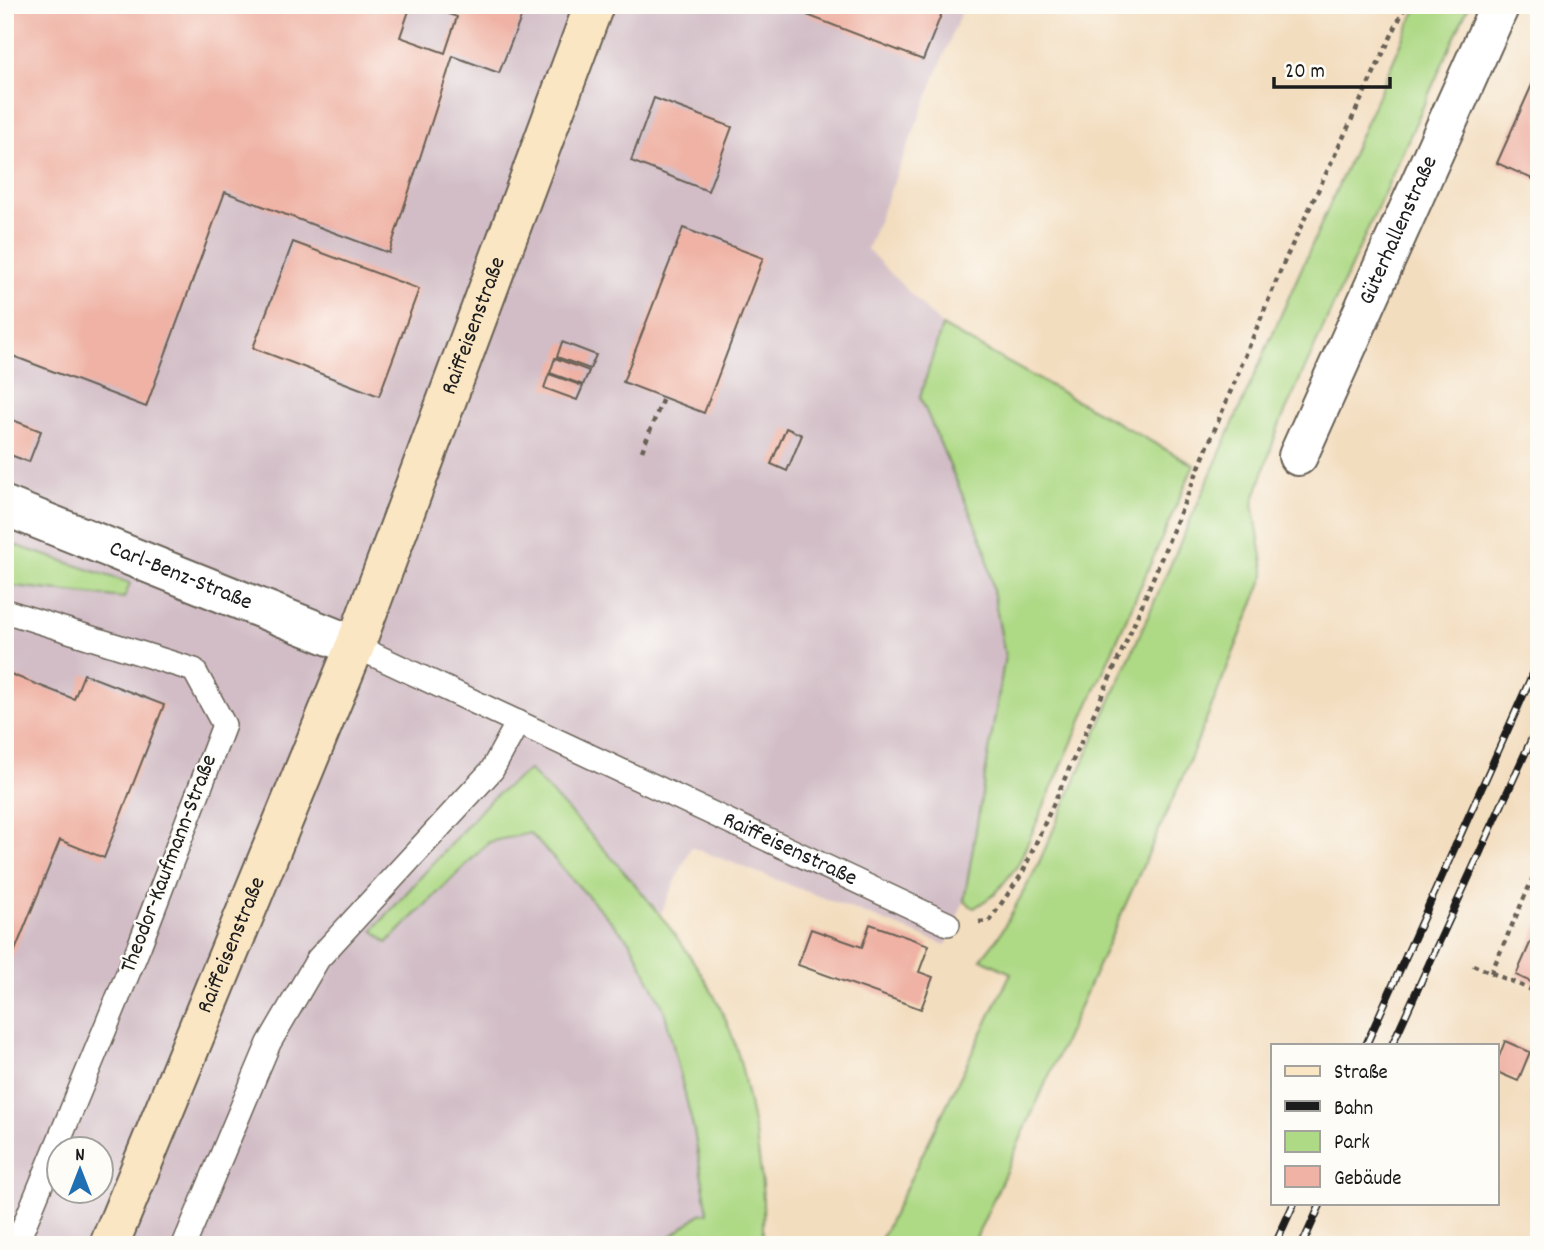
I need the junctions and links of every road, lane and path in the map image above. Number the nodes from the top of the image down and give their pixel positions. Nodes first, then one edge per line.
1 (594, 5) edge
2 (1406, 5) edge
3 (1500, 5) edge
4 (663, 398) dead end
5 (642, 451) dead end
6 (1298, 456) dead end
7 (5, 506) edge
8 (5, 611) edge
9 (355, 646) junction
10 (518, 722) junction
11 (1539, 864) edge
12 (947, 924) joint
13 (1473, 965) dead end
14 (1491, 973) junction
15 (1539, 993) edge
16 (16, 1245) edge
17 (109, 1245) edge
18 (184, 1245) edge

1 - 9 street, Raiffeisenstraße
2 - 12 path
3 - 6 street, Güterhallenstraße
4 - 5 path
7 - 9 street, Carl-Benz-Straße
8 - 16 lane, Theodor-Kaufmann-Straße
9 - 10 lane, Raiffeisenstraße
9 - 17 street, Raiffeisenstraße
10 - 12 lane, Raiffeisenstraße
10 - 18 lane
11 - 14 path
13 - 14 path
14 - 15 path

